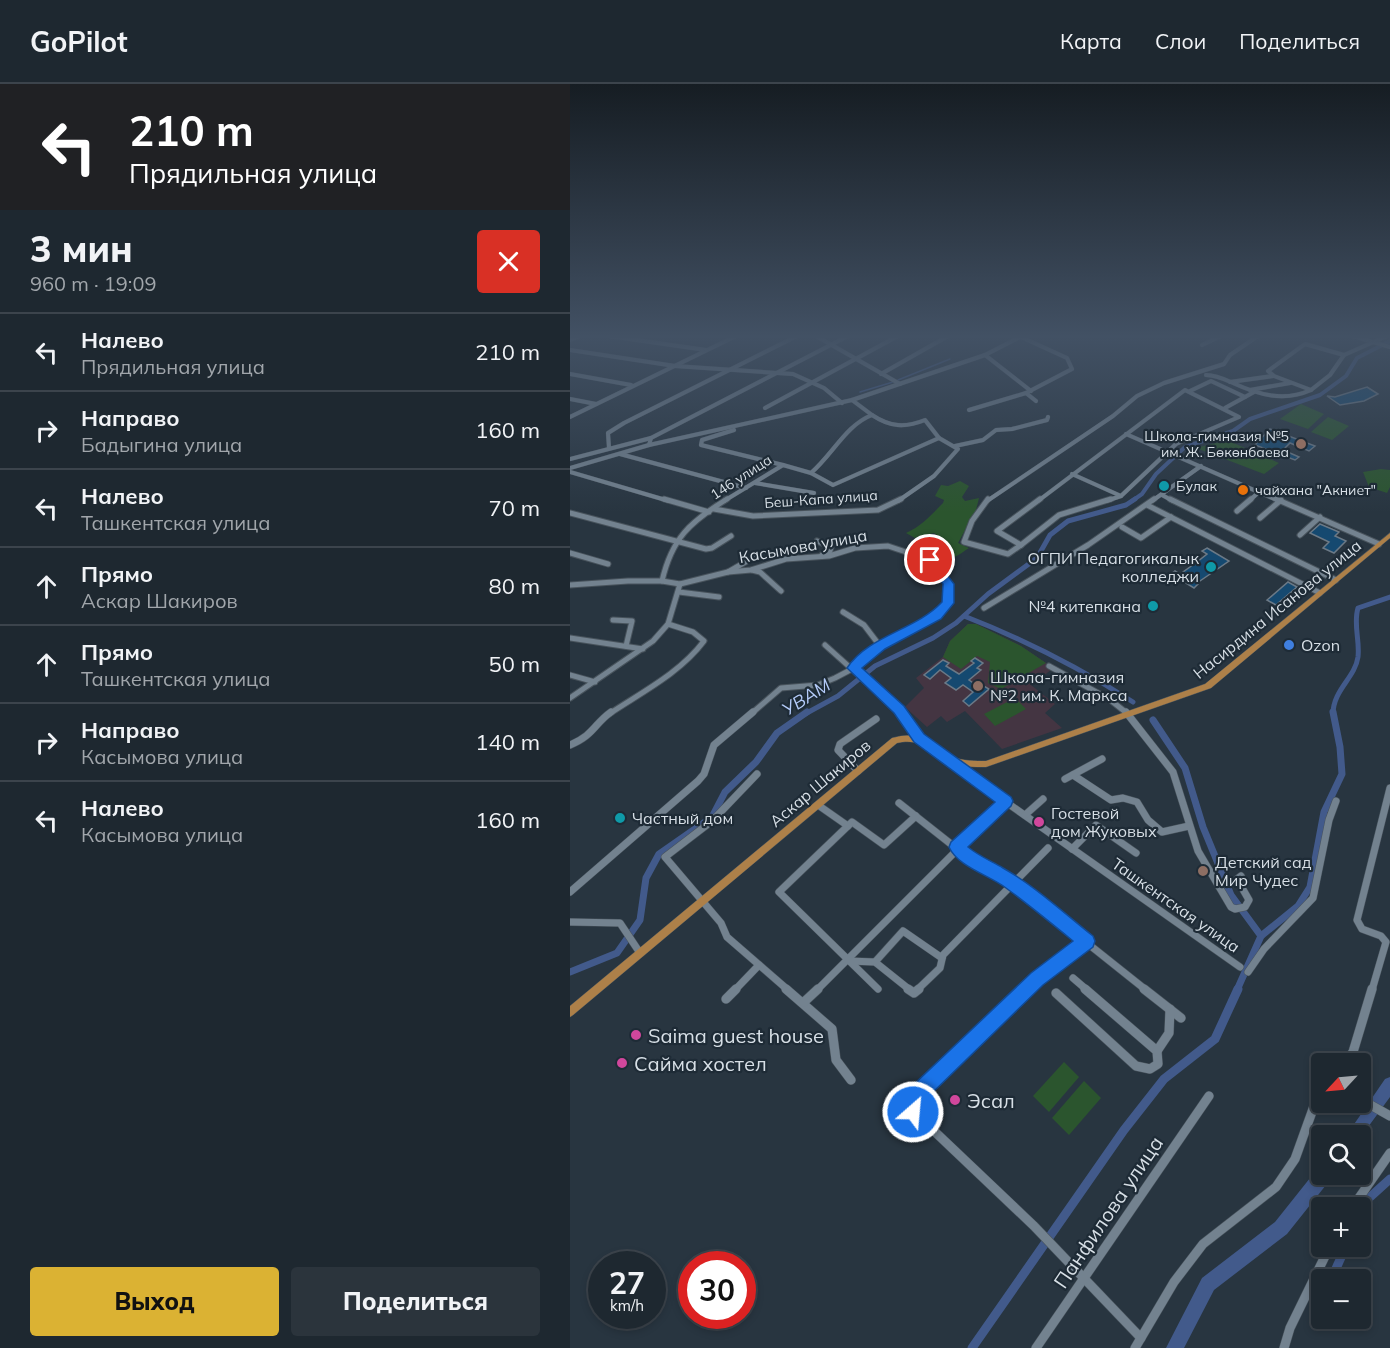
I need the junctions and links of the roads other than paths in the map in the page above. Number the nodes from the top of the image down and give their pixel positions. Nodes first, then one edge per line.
1 (613, 395) edge
2 (679, 395) edge
3 (733, 395) edge
4 (789, 395) edge
5 (832, 395) edge
6 (865, 395) edge
7 (1018, 395) edge
8 (1031, 395) edge
9 (1138, 395) edge
10 (1181, 395) edge
11 (1199, 395) edge
12 (1241, 395) edge
13 (1247, 395) edge
14 (1272, 395) edge
15 (1301, 395) edge
16 (1245, 397) junction
17 (570, 399) edge
18 (852, 400) junction
19 (839, 401) junction
20 (1036, 401) dead end
21 (596, 404) junction
22 (765, 408) dead end
23 (1226, 408) junction
24 (969, 410) dead end
25 (872, 415) junction
26 (570, 417) edge
27 (1048, 417) dead end
28 (740, 426) junction
29 (1126, 434) junction
30 (651, 438) junction
31 (939, 438) junction
32 (649, 445) junction
33 (955, 446) junction
34 (609, 448) junction
35 (1169, 453) junction
36 (619, 454) junction
37 (570, 459) edge
38 (783, 465) junction
39 (1201, 466) junction
40 (570, 468) edge
41 (570, 472) edge
42 (811, 473) junction
43 (1072, 474) junction
44 (755, 483) junction
45 (747, 488) junction
46 (1260, 491) junction
47 (814, 493) dead end
48 (1162, 495) junction
49 (1122, 496) junction
50 (1281, 500) junction
51 (1147, 505) junction
52 (714, 509) junction
53 (1237, 511) dead end
54 (709, 512) junction
55 (570, 513) edge
56 (1171, 517) junction
57 (1320, 517) junction
58 (1260, 518) dead end
59 (1122, 527) dead end
60 (1300, 535) dead end
61 (1390, 535) edge
62 (731, 536) dead end
63 (676, 540) junction
64 (817, 541) dead end
65 (1379, 544) junction
66 (1021, 545) junction
67 (570, 553) edge
68 (754, 557) dead end
69 (813, 558) junction
70 (608, 564) dead end
71 (751, 570) junction
72 (728, 572) junction
73 (1336, 580) junction
74 (662, 581) junction
75 (680, 584) junction
76 (570, 585) edge
77 (781, 591) dead end
78 (680, 592) junction
79 (1320, 593) junction
80 (719, 597) dead end
81 (984, 608) dead end
82 (843, 612) dead end
83 (613, 620) dead end
84 (668, 624) junction
85 (570, 638) edge
86 (825, 645) dead end
87 (626, 646) junction
88 (880, 646) junction
89 (643, 649) junction
90 (1049, 666) dead end
91 (855, 669) junction
92 (570, 675) edge
93 (596, 682) junction
94 (570, 698) edge
95 (1130, 713) junction
96 (876, 719) dead end
97 (919, 738) junction
98 (570, 746) edge
99 (1102, 759) dead end
100 (951, 760) junction
101 (858, 771) junction
102 (757, 774) dead end
103 (1073, 775) junction
104 (1065, 779) dead end
105 (1390, 788) edge
106 (1043, 799) dead end
107 (1006, 801) junction
108 (1336, 801) dead end
109 (899, 803) dead end
110 (818, 805) junction
111 (1025, 815) junction
112 (916, 816) junction
113 (848, 826) junction
114 (1189, 826) junction
115 (957, 847) junction
116 (1047, 848) dead end
117 (1072, 849) junction
118 (1137, 853) dead end
119 (1241, 876) dead end
120 (1013, 884) junction
121 (570, 891) edge
122 (701, 902) junction
123 (570, 922) edge
124 (1087, 941) junction
125 (640, 953) junction
126 (942, 958) junction
127 (849, 961) junction
128 (875, 962) junction
129 (759, 966) junction
130 (1240, 967) dead end
131 (1248, 972) dead end
132 (1073, 978) dead end
133 (878, 989) dead end
134 (1056, 993) dead end
135 (726, 999) dead end
136 (804, 1002) junction
137 (1170, 1009) junction
138 (570, 1012) edge
139 (1181, 1018) dead end
140 (1157, 1052) junction
141 (1352, 1053) edge
142 (850, 1080) dead end
143 (1209, 1096) dead end
144 (1371, 1105) edge
145 (1312, 1113) edge
146 (1390, 1116) edge
147 (1390, 1153) edge
148 (1360, 1197) edge
149 (1325, 1257) edge
150 (1083, 1279) junction
151 (1141, 1338) junction
152 (1036, 1348) edge
153 (1135, 1348) edge
154 (1284, 1348) edge

1 - 21 street
2 - 34 street
3 - 30 street
4 - 22 street
5 - 19 street
6 - 18 street
7 - 24 street
8 - 20 street
9 - 66 street
10 - 29 street
11 - 23 street
12 - 16 street
13 - 16 street
14 - 15 street
16 - 23 street
17 - 21 street
18 - 19 street
18 - 25 street
19 - 28 street
21 - 26 street
23 - 35 street
25 - 31 street
25 - 42 street
27 - 33 street
28 - 32 street
28 - 38 street, 146 улица
29 - 35 street
29 - 43 street
30 - 32 street
30 - 34 street
31 - 33 street
31 - 42 street
32 - 36 street
33 - 52 street, Беш-Капа улица
34 - 37 street
35 - 39 street
35 - 49 street
36 - 40 street
36 - 45 street
38 - 42 street
38 - 44 street, 146 улица
39 - 46 street
39 - 48 street
41 - 54 street
43 - 49 street
43 - 66 street
44 - 45 street, 146 улица
44 - 47 street
45 - 52 street, 146 улица
46 - 50 street
46 - 53 street
48 - 51 street
48 - 73 street
49 - 66 street
50 - 57 street
50 - 58 street
51 - 56 street
51 - 81 street
52 - 54 street, 146 улица
54 - 63 street, 146 улица
55 - 63 street
56 - 59 street
56 - 79 street
57 - 60 street
57 - 65 street
61 - 65 main road, Насирдина Исанова улица
62 - 63 street
63 - 74 street, 146 улица
64 - 69 street
65 - 73 main road, Насирдина Исанова улица
67 - 70 street
68 - 72 street
69 - 71 street, Касымова улица
69 - 88 street, Касымова улица
71 - 72 street, Касымова улица
71 - 77 street
72 - 75 street, Касымова улица
73 - 79 main road, Насирдина Исанова улица
74 - 75 street
74 - 76 street
75 - 78 street
78 - 80 street
78 - 84 street
79 - 95 main road, Насирдина Исанова улица
82 - 88 street
83 - 87 street
84 - 89 street
84 - 98 street
85 - 87 street
86 - 91 street
87 - 89 street
88 - 91 street, Касымова улица
89 - 93 street
90 - 95 street
91 - 97 street
91 - 121 street, Касымова улица
92 - 93 street
93 - 94 street
95 - 100 main road
95 - 114 street
96 - 101 street
97 - 100 main road
97 - 101 main road, Аскар Шакиров
99 - 103 street
100 - 107 street, Ташкентская улица
101 - 110 main road, Аскар Шакиров
102 - 122 street
103 - 104 street
103 - 114 street
105 - 141 street
106 - 111 street
107 - 111 street, Ташкентская улица
107 - 115 street
108 - 131 street
109 - 112 street
110 - 113 street
110 - 122 main road, Аскар Шакиров
111 - 117 street, Ташкентская улица
112 - 113 street
112 - 115 street
113 - 127 street
114 - 119 street
115 - 120 street
115 - 127 street
116 - 120 street
117 - 118 street
117 - 130 street, Ташкентская улица
120 - 124 street
120 - 126 street
122 - 125 main road, Аскар Шакиров
122 - 129 street
123 - 125 street
124 - 137 street
124 - 150 street
125 - 138 main road, Аскар Шакиров
126 - 128 street
126 - 128 street
127 - 128 street
127 - 133 street
127 - 136 street
129 - 135 street
129 - 136 street
132 - 140 street
134 - 140 street
136 - 142 street
137 - 139 street
137 - 140 street
143 - 150 street, Панфилова улица
144 - 146 street
145 - 151 street
147 - 148 street
149 - 154 street
150 - 151 street
150 - 152 street, Панфилова улица
151 - 153 street

